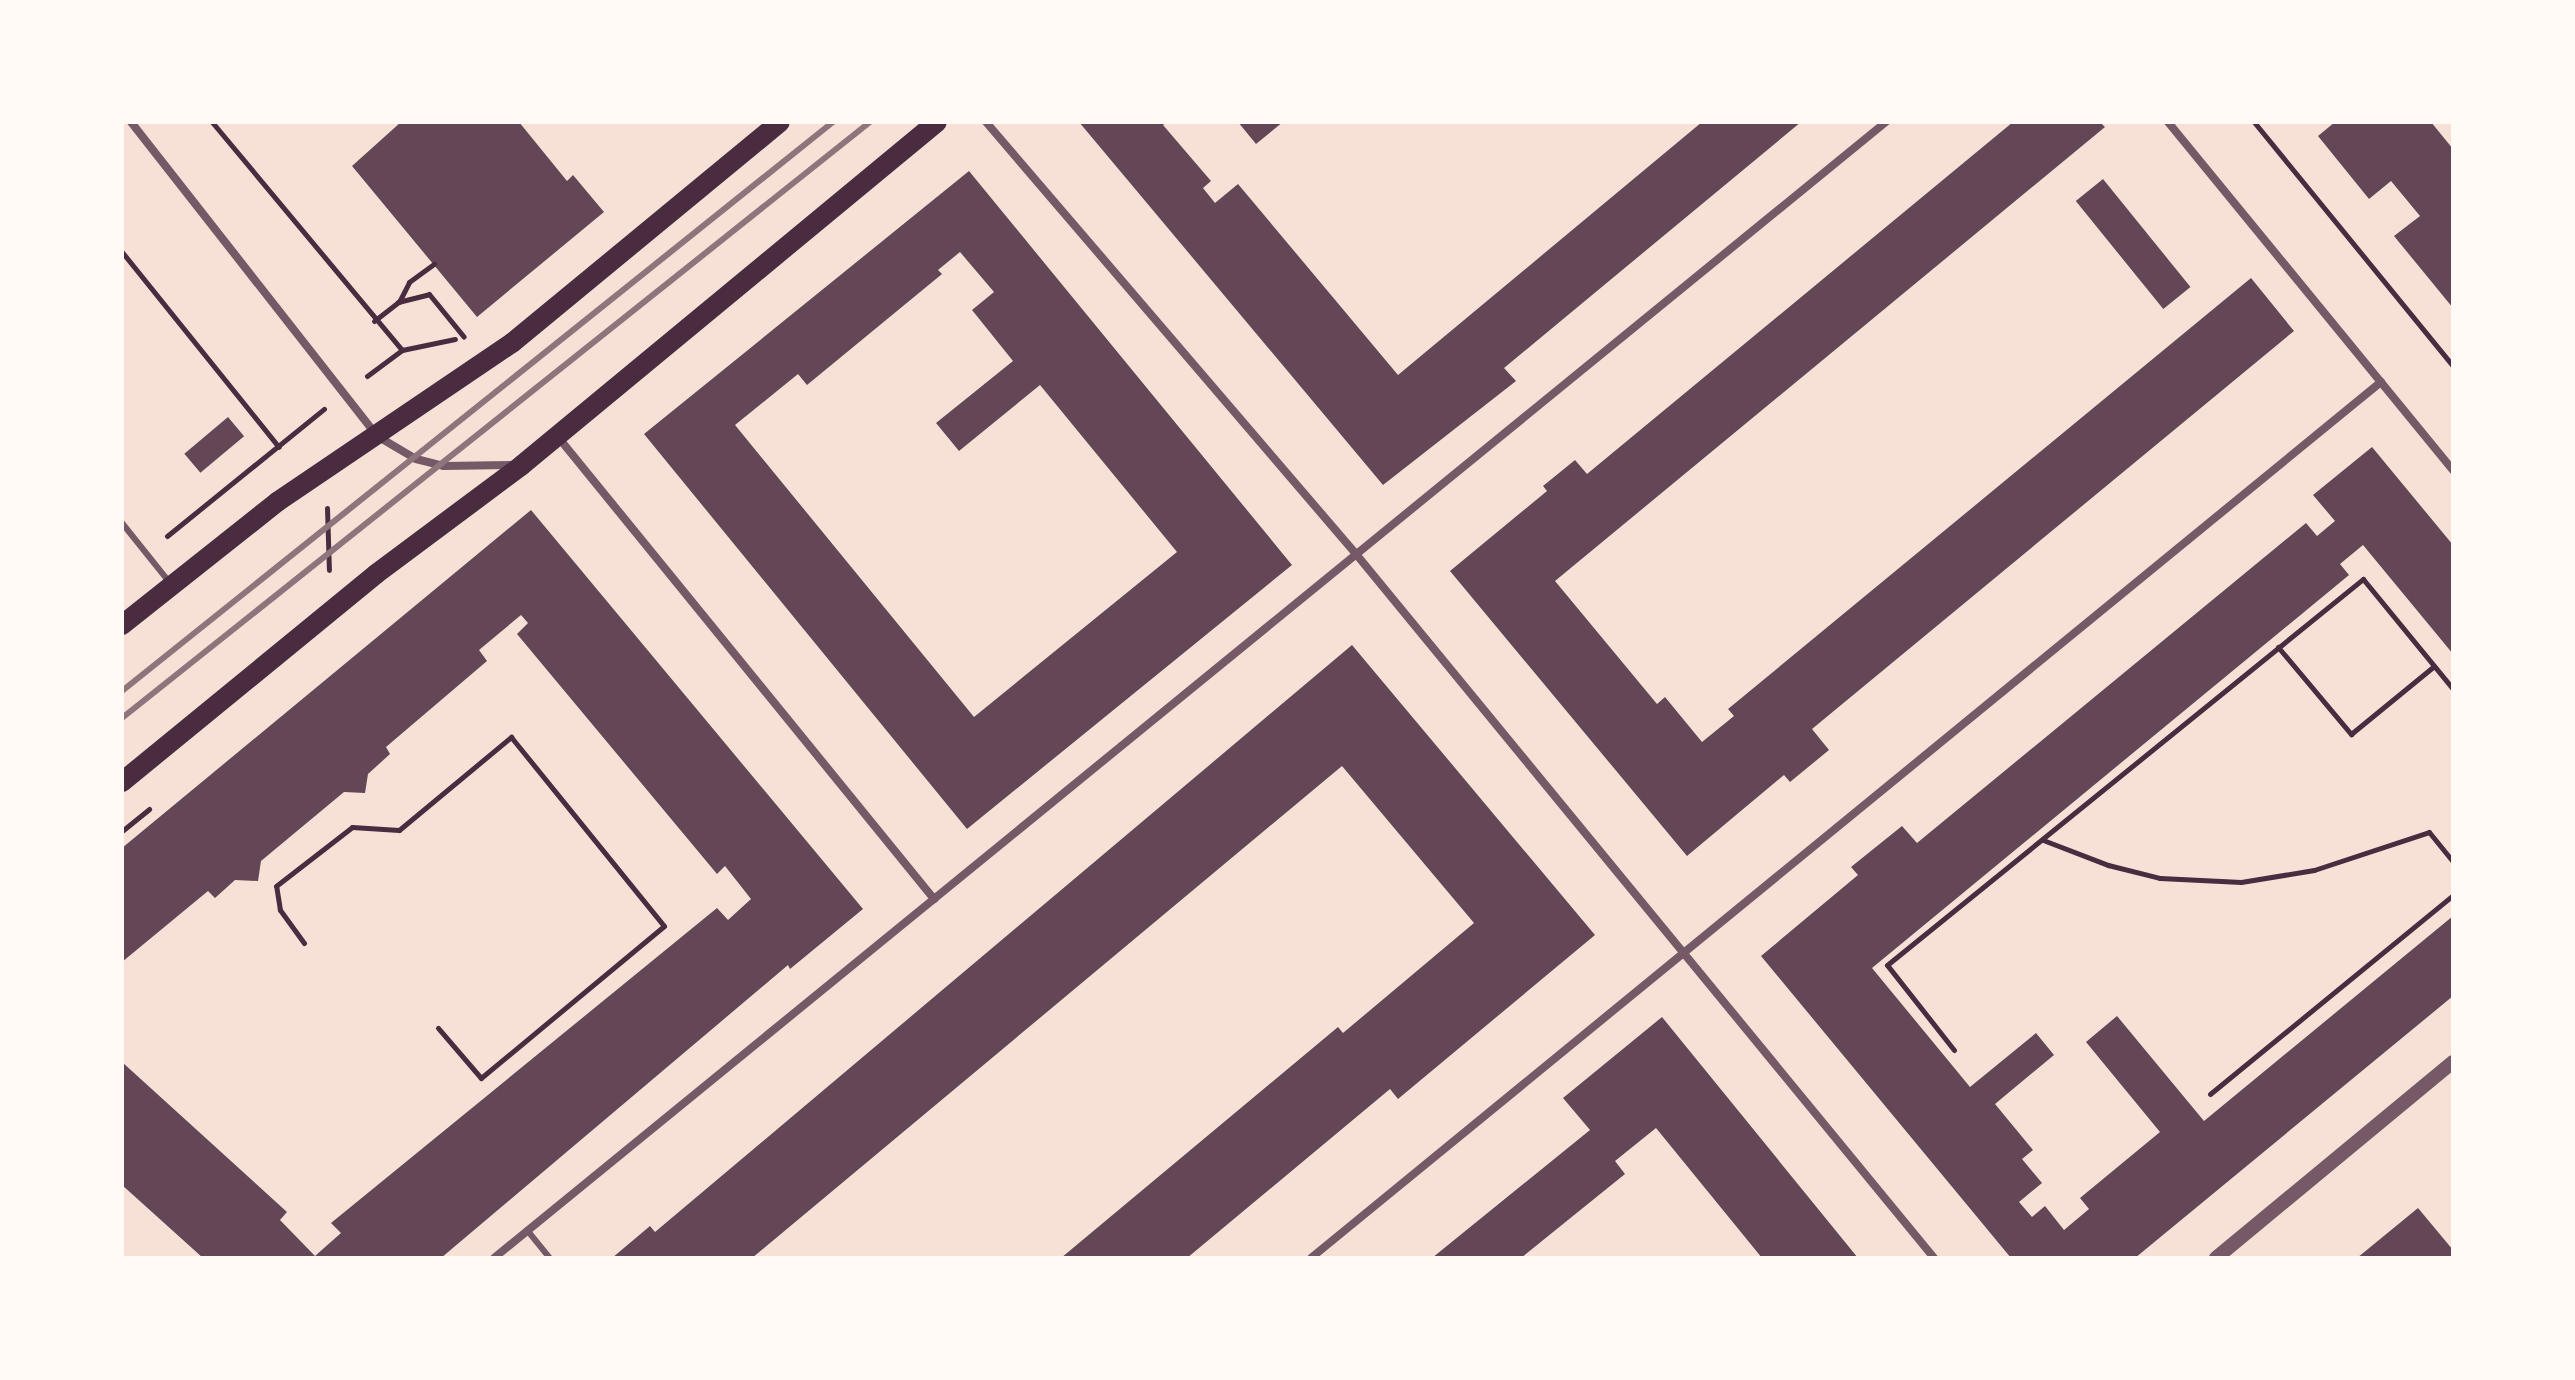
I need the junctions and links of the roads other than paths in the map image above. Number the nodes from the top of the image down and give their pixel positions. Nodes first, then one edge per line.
1 (131, 122) edge
2 (780, 122) edge
3 (937, 122) edge
4 (986, 122) edge
5 (1886, 122) edge
6 (2168, 122) edge
7 (2381, 382) junction
8 (557, 435) junction
9 (377, 436) junction
10 (522, 465) junction
11 (2453, 470) edge
12 (122, 523) edge
13 (1356, 554) junction
14 (172, 585) junction
15 (122, 625) edge
16 (122, 782) edge
17 (934, 899) junction
18 (1683, 952) junction
19 (2453, 1062) edge
20 (527, 1230) junction
21 (494, 1258) edge
22 (550, 1258) edge
23 (1311, 1258) edge
24 (1934, 1258) edge
25 (2216, 1258) edge

1 - 9 street
2 - 9 main road
3 - 8 main road
4 - 13 street
5 - 13 street
6 - 7 street
7 - 11 street
7 - 18 street
8 - 10 main road
8 - 17 street
9 - 10 street
9 - 14 main road
10 - 16 main road
12 - 14 lane
13 - 17 street
13 - 18 street
14 - 15 main road
17 - 20 street
18 - 23 street
18 - 24 street
19 - 25 street
20 - 21 street
20 - 22 lane

